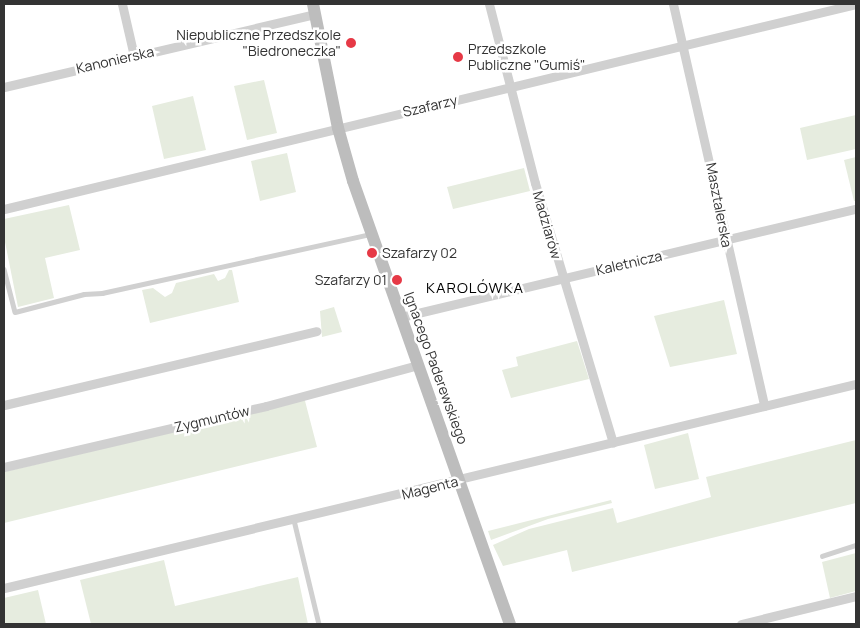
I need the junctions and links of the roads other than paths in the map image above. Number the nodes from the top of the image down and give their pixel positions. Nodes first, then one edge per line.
1 (122, 4) edge
2 (489, 4) edge
3 (673, 4) edge
4 (855, 4) edge
5 (314, 9) edge
6 (684, 46) junction
7 (134, 56) junction
8 (4, 86) edge
9 (510, 88) junction
10 (338, 128) junction
11 (4, 209) edge
12 (856, 209) edge
13 (372, 233) junction
14 (725, 239) junction
15 (4, 269) edge
16 (562, 278) junction
17 (401, 318) junction
18 (316, 331) dead end
19 (418, 365) junction
20 (856, 384) edge
21 (4, 405) edge
22 (764, 406) junction
23 (613, 443) junction
24 (4, 467) edge
25 (460, 481) junction
26 (294, 520) junction
27 (856, 545) edge
28 (822, 556) dead end
29 (4, 588) edge
30 (853, 597) edge
31 (319, 624) edge
32 (510, 624) edge
33 (741, 624) edge

1 - 7 street
2 - 9 street, Madziarów
3 - 6 street, Masztalerska
4 - 6 street, Szafarzy
5 - 7 street, Kanonierska
5 - 10 street, Ignacego Paderewskiego
6 - 9 street, Szafarzy
6 - 14 street, Masztalerska
7 - 8 street, Kanonierska
9 - 10 street, Szafarzy
9 - 16 street, Madziarów
10 - 11 street, Szafarzy
10 - 13 street, Ignacego Paderewskiego
12 - 14 street, Kaletnicza
13 - 15 lane
13 - 17 street, Ignacego Paderewskiego
14 - 16 street, Kaletnicza
14 - 22 street, Masztalerska
16 - 17 street, Kaletnicza
16 - 23 street, Madziarów
17 - 19 street, Ignacego Paderewskiego
18 - 21 street
19 - 24 street, Zygmuntów
19 - 25 street, Ignacego Paderewskiego
20 - 22 street, Magenta
22 - 23 street, Magenta
23 - 25 street, Magenta
25 - 26 street, Magenta
25 - 32 street, Ignacego Paderewskiego
26 - 29 street, Magenta
26 - 31 lane
27 - 28 lane
30 - 33 street

